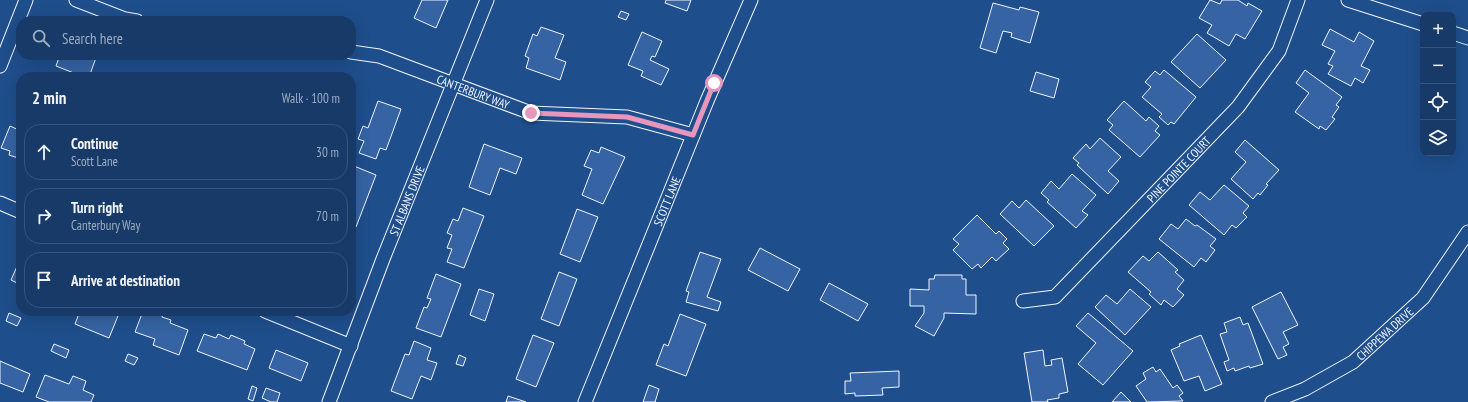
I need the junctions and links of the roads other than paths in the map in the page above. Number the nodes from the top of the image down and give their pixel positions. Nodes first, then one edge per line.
1 (26, 0) edge
2 (76, 0) edge
3 (487, 0) edge
4 (750, 0) edge
5 (1298, 0) edge
6 (1348, 0) edge
7 (20, 16) edge
8 (117, 16) edge
9 (1420, 23) edge
10 (16, 25) edge
11 (1456, 34) edge
12 (1468, 38) edge
13 (356, 53) edge
14 (0, 66) edge
15 (454, 84) junction
16 (693, 135) junction
17 (0, 203) edge
18 (16, 210) edge
19 (1468, 232) edge
20 (1023, 301) dead end
21 (277, 316) edge
22 (351, 346) junction
23 (329, 402) edge
24 (584, 402) edge
25 (1272, 402) edge

1 - 7 street
2 - 8 street
3 - 15 street, ST ALBANS DRIVE
4 - 16 street, SCOTT LANE
5 - 20 street, PINE POINTE COURT
6 - 9 street
10 - 14 street
11 - 12 street
13 - 15 street, CANTERBURY WAY
15 - 16 street, CANTERBURY WAY
15 - 22 street, ST ALBANS DRIVE
16 - 24 street, SCOTT LANE
17 - 18 street
19 - 25 street, CHIPPEWA DRIVE
21 - 22 street
22 - 23 street, ST ALBANS DRIVE

